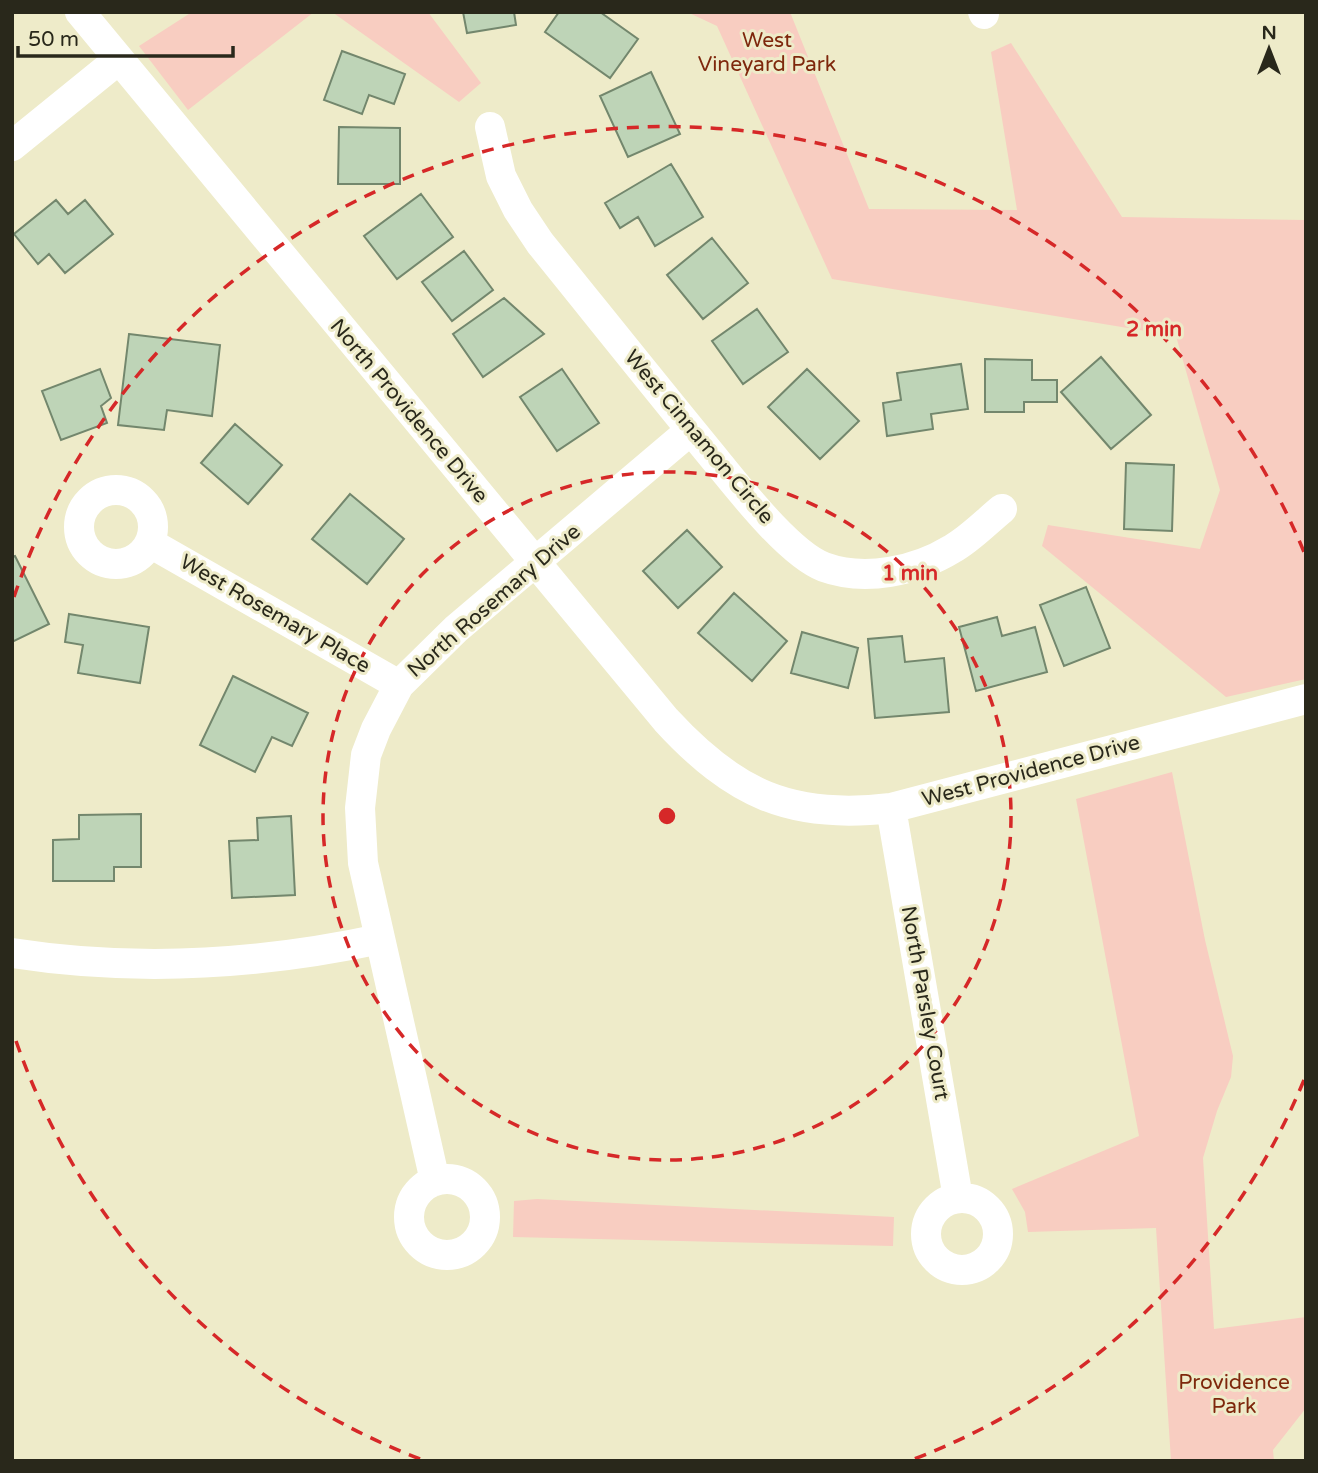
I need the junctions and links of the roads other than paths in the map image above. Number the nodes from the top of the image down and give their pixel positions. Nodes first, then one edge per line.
1 (80, 12) edge
2 (118, 61) junction
3 (490, 127) dead end
4 (12, 146) edge
5 (691, 430) junction
6 (1002, 509) dead end
7 (150, 543) dead end
8 (535, 562) junction
9 (399, 685) junction
10 (1306, 699) edge
11 (754, 793) joint
12 (891, 808) junction
13 (380, 939) junction
14 (12, 953) edge
15 (435, 1181) dead end
16 (958, 1198) dead end

1 - 2 street, North Providence Drive
2 - 4 street
2 - 8 street, North Providence Drive
3 - 5 street, West Cinnamon Circle
5 - 6 street, West Cinnamon Circle
5 - 8 street, North Rosemary Drive
7 - 9 street, West Rosemary Place
8 - 9 street, North Rosemary Drive
8 - 11 street, North Providence Drive
9 - 13 street, North Rosemary Drive
10 - 12 street, West Providence Drive
11 - 12 street, West Providence Drive
12 - 16 street, North Parsley Court
13 - 14 street
13 - 15 street, North Rosemary Drive

